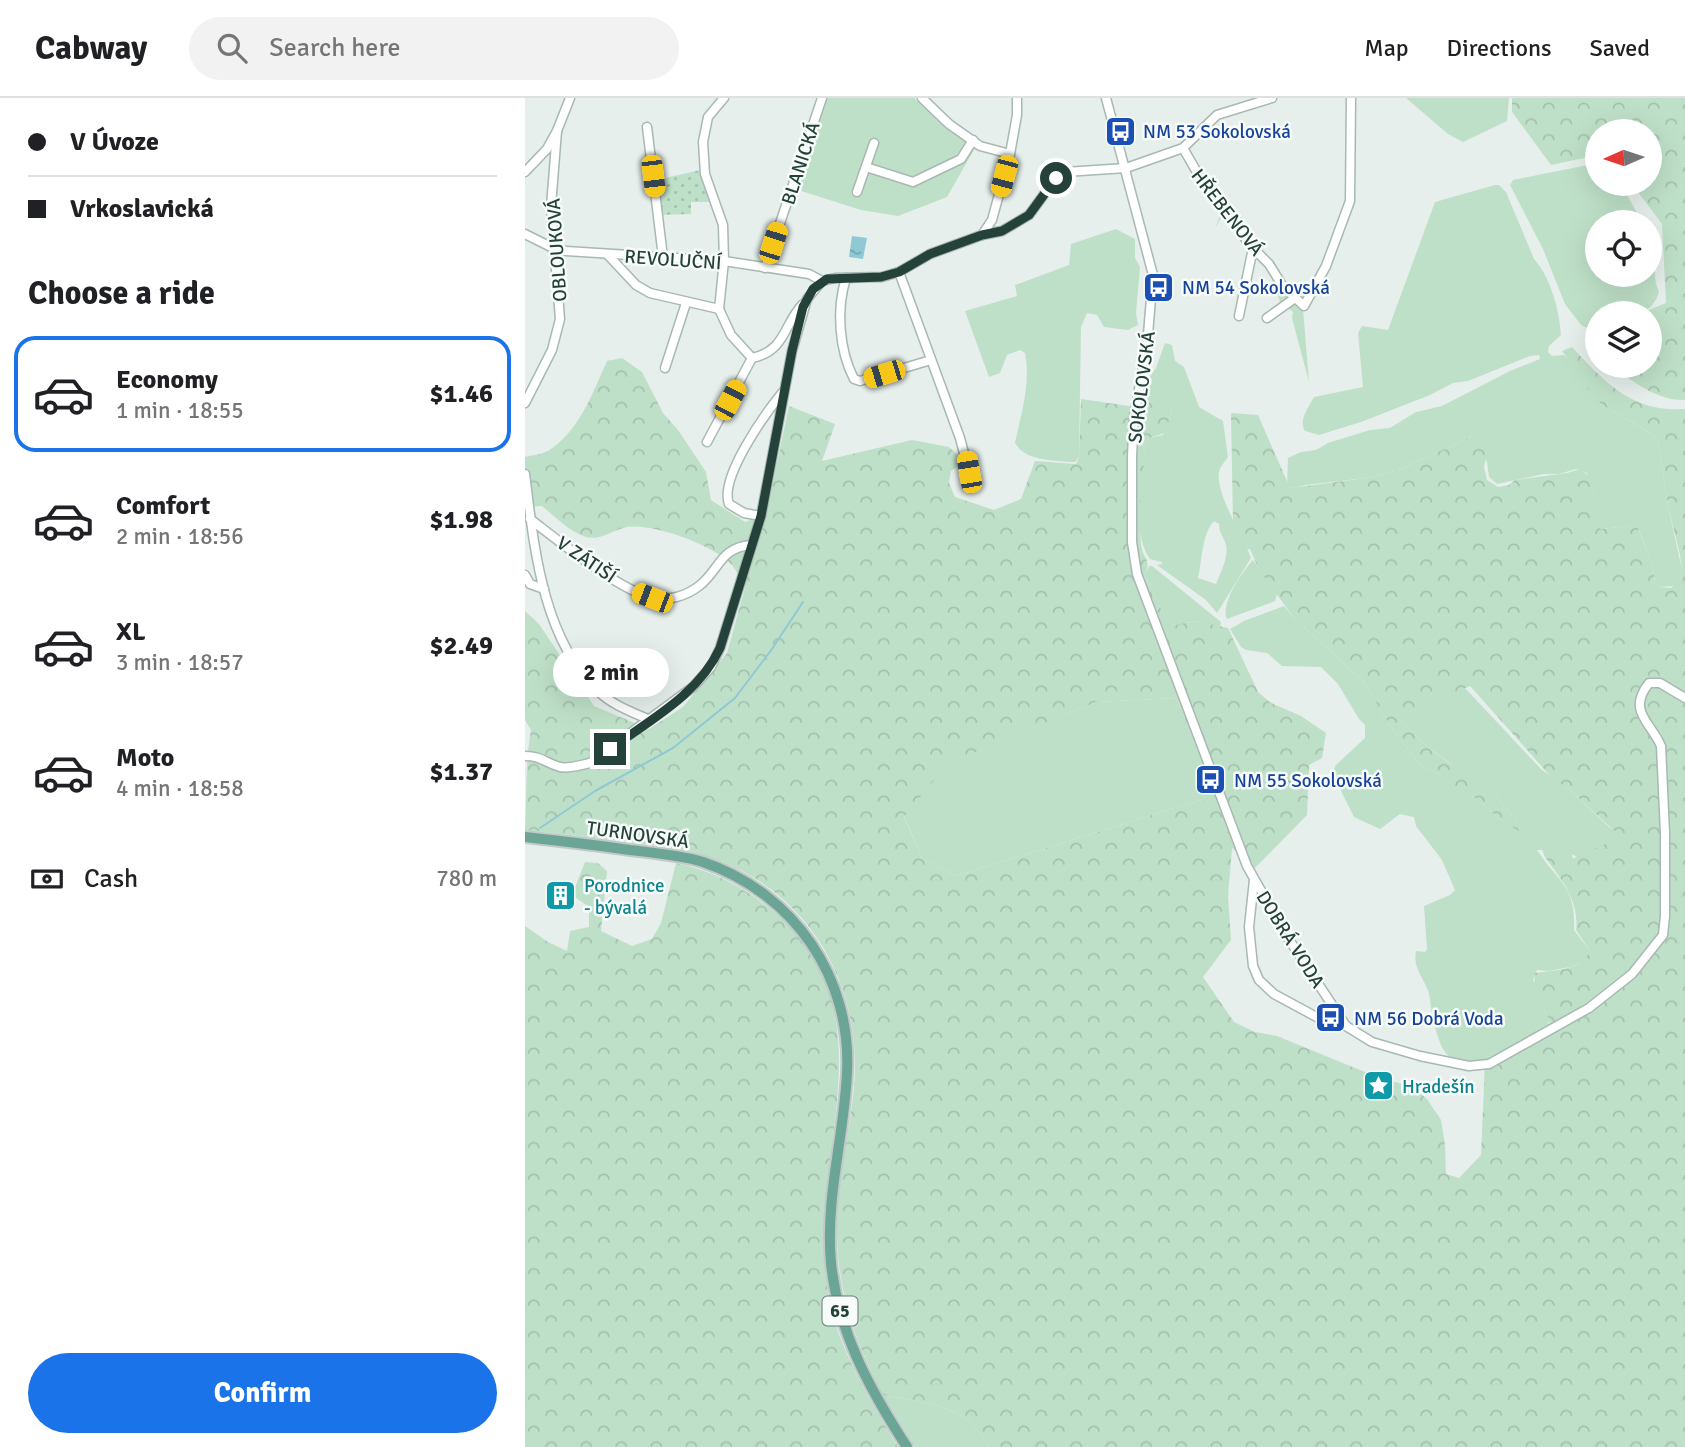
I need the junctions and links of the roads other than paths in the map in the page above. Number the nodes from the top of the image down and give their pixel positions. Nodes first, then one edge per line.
1 (572, 98) edge
2 (724, 98) edge
3 (821, 98) edge
4 (922, 98) edge
5 (1017, 98) edge
6 (1106, 98) edge
7 (1272, 98) edge
8 (1351, 98) edge
9 (647, 127) dead end
10 (558, 131) junction
11 (973, 140) junction
12 (874, 143) dead end
13 (1183, 148) junction
14 (1010, 154) junction
15 (866, 167) junction
16 (1126, 168) junction
17 (525, 172) edge
18 (857, 192) dead end
19 (525, 234) edge
20 (982, 235) junction
21 (553, 248) junction
22 (1253, 248) junction
23 (608, 255) junction
24 (663, 257) junction
25 (724, 261) junction
26 (765, 268) junction
27 (899, 272) junction
28 (846, 278) junction
29 (822, 281) junction
30 (1295, 298) junction
31 (807, 299) junction
32 (686, 303) junction
33 (719, 309) junction
34 (1239, 316) dead end
35 (1267, 318) dead end
36 (752, 358) junction
37 (930, 360) junction
38 (665, 368) dead end
39 (784, 390) junction
40 (525, 403) edge
41 (707, 442) dead end
42 (969, 472) dead end
43 (525, 474) edge
44 (761, 516) junction
45 (530, 519) junction
46 (751, 545) junction
47 (525, 575) edge
48 (544, 589) junction
49 (1685, 698) edge
50 (650, 720) junction
51 (525, 756) edge
52 (525, 837) edge
53 (1254, 880) junction
54 (1346, 1026) junction
55 (907, 1447) edge

1 - 10 street
2 - 25 street
3 - 26 street, BLANICKÁ
4 - 11 street
5 - 14 street
6 - 16 street, SOKOLOVSKÁ
7 - 13 street
8 - 30 street, HŘEBENOVÁ
9 - 24 street
10 - 17 street
10 - 21 street, OBLOUKOVÁ
11 - 14 street
11 - 15 street
12 - 15 street
13 - 16 street
13 - 22 street, HŘEBENOVÁ
14 - 20 street
15 - 18 street
16 - 20 street
16 - 53 street, SOKOLOVSKÁ
19 - 21 street, REVOLUČNÍ
20 - 27 street
21 - 23 street, REVOLUČNÍ
21 - 40 street, OBLOUKOVÁ
22 - 30 street, HŘEBENOVÁ
22 - 34 street
23 - 24 street, REVOLUČNÍ
23 - 32 street
24 - 25 street, REVOLUČNÍ
25 - 26 street, REVOLUČNÍ
25 - 33 street
26 - 29 street, REVOLUČNÍ
27 - 28 street
27 - 37 street
28 - 29 street
28 - 37 street
29 - 31 street
30 - 35 street
31 - 36 street
31 - 39 street
32 - 33 street
32 - 38 street
33 - 36 street
36 - 41 street
37 - 42 street
39 - 44 street
39 - 44 street
43 - 45 street
44 - 46 street
45 - 46 street, V ZÁTIŠÍ
45 - 48 street
46 - 50 street
47 - 48 street
48 - 50 street
49 - 54 street, DOBRÁ VODA
50 - 51 street
52 - 55 main road, TURNOVSKÁ / 65
53 - 54 street, DOBRÁ VODA
53 - 54 street, DOBRÁ VODA

